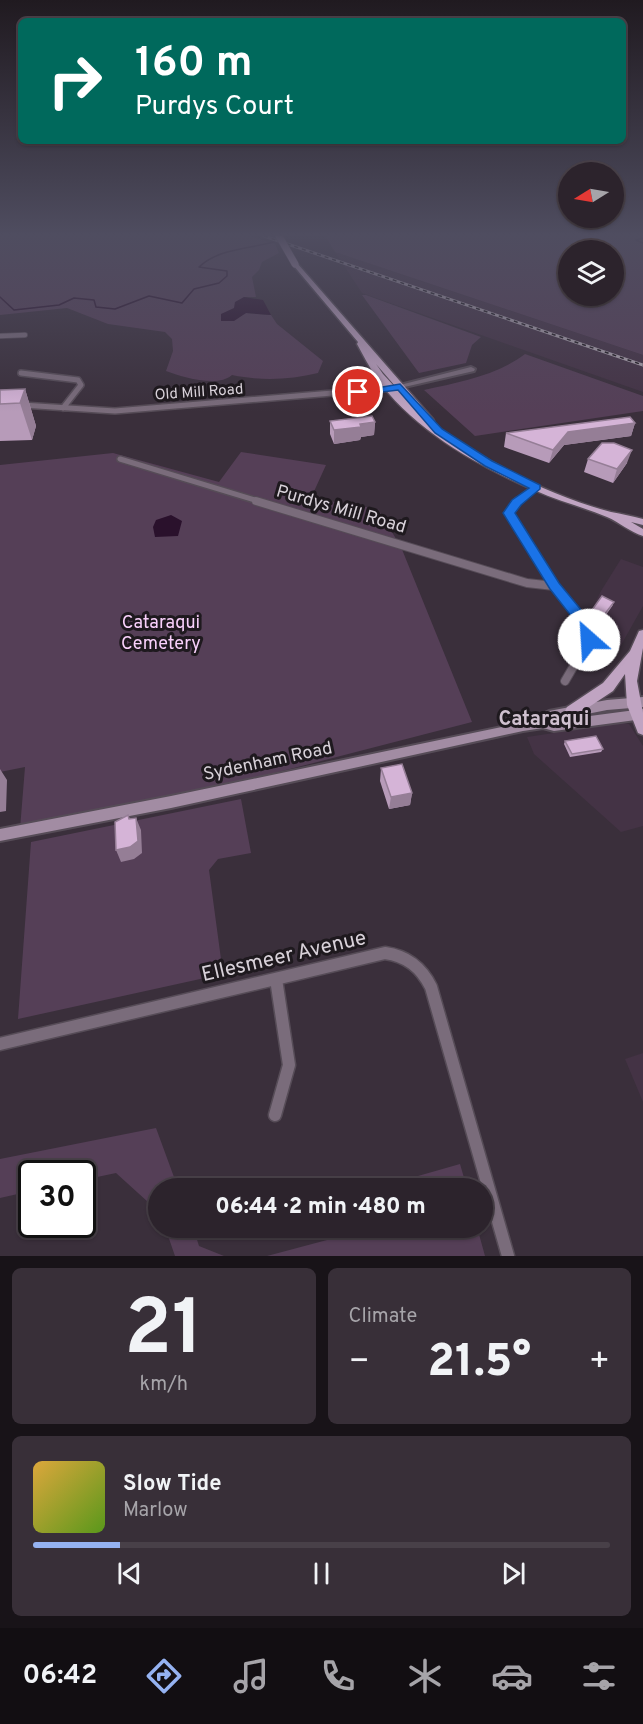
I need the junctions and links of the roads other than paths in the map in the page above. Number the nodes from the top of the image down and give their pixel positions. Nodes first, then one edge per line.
1 (321, 295) edge
2 (25, 335) dead end
3 (0, 336) edge
4 (362, 344) junction
5 (471, 369) dead end
6 (21, 373) dead end
7 (400, 386) junction
8 (390, 388) junction
9 (10, 404) edge
10 (63, 408) junction
11 (434, 427) junction
12 (120, 459) dead end
13 (536, 487) junction
14 (609, 514) junction
15 (643, 522) edge
16 (643, 533) edge
17 (554, 586) junction
18 (643, 634) edge
19 (633, 654) junction
20 (565, 681) dead end
21 (638, 708) edge
22 (572, 711) junction
23 (543, 723) junction
24 (643, 729) edge
25 (0, 835) edge
26 (276, 979) junction
27 (0, 1044) edge
28 (275, 1115) dead end
29 (508, 1256) edge

1 - 4 main road, bridge
2 - 3 street
4 - 7 main road
4 - 8 main road
5 - 7 street
6 - 10 street
7 - 8 street, Old Mill Road
7 - 11 main road
8 - 10 street, Old Mill Road
8 - 11 main road
9 - 10 street, Old Mill Road
11 - 13 main road
12 - 17 street, Purdys Mill Road
13 - 14 main road
13 - 17 street
14 - 15 main road
14 - 16 main road
17 - 20 street
18 - 19 main road
19 - 21 main road
19 - 22 main road
21 - 22 main road, Sydenham Road
21 - 23 main road, Sydenham Road
21 - 24 main road
22 - 23 main road, Sydenham Road
23 - 25 main road, Sydenham Road
26 - 27 street, Ellesmeer Avenue
26 - 28 street
26 - 29 street, Ellesmeer Avenue

